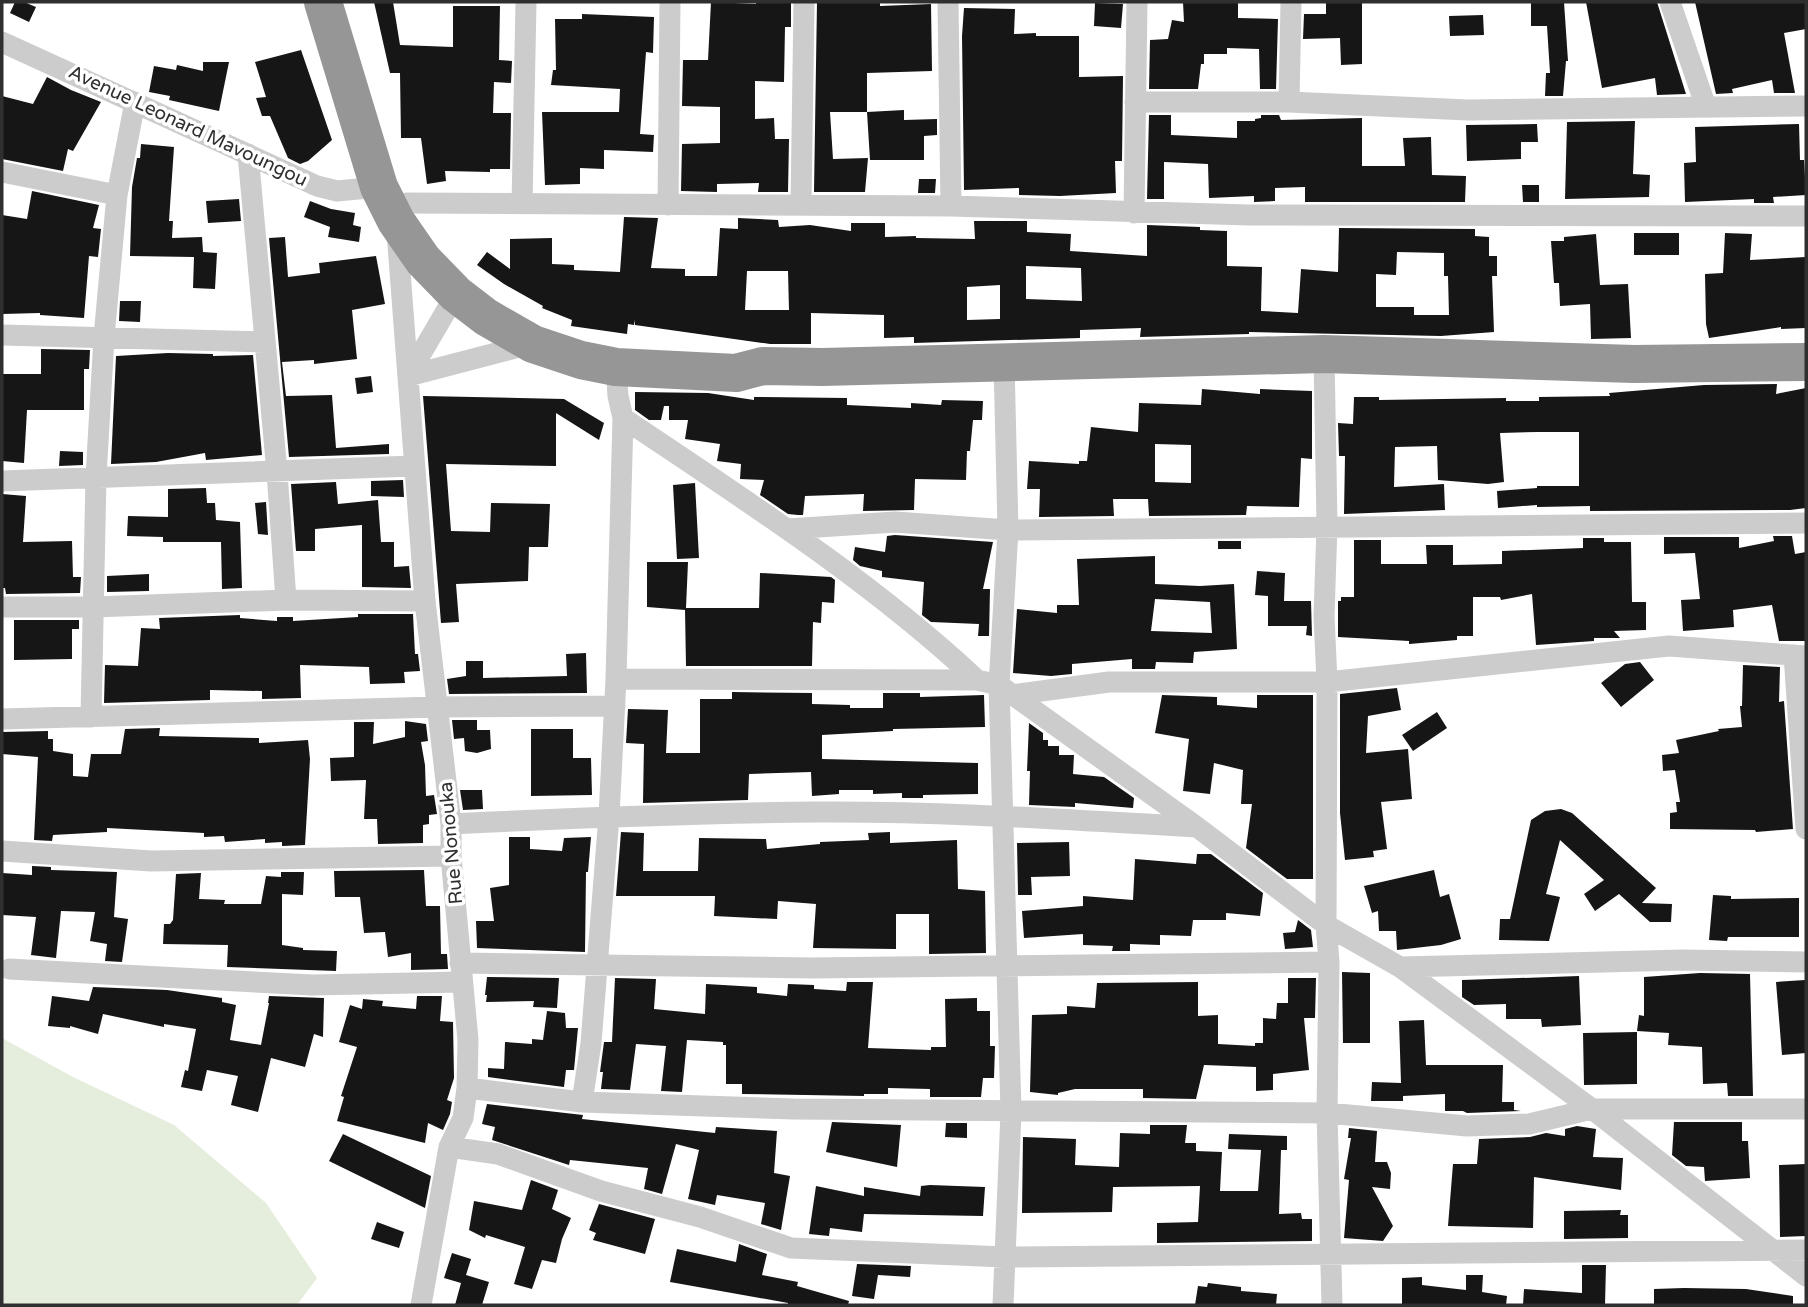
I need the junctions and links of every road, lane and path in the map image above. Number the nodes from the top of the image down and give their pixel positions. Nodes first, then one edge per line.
1 (323, 2) edge
2 (341, 2) edge
3 (526, 2) edge
4 (670, 2) edge
5 (804, 2) edge
6 (948, 2) edge
7 (1137, 2) edge
8 (1291, 2) edge
9 (1670, 2) edge
10 (2, 42) edge
11 (135, 102) junction
12 (1135, 102) junction
13 (1289, 102) junction
14 (1706, 107) junction
15 (1806, 107) edge
16 (248, 154) junction
17 (2, 172) edge
18 (117, 195) junction
19 (394, 204) junction
20 (522, 205) junction
21 (668, 205) junction
22 (801, 205) junction
23 (951, 206) junction
24 (1134, 212) junction
25 (1806, 216) edge
26 (456, 294) junction
27 (2, 335) edge
28 (104, 337) junction
29 (264, 342) junction
30 (533, 344) junction
31 (1324, 354) junction
32 (1004, 362) junction
33 (1806, 362) edge
34 (616, 366) junction
35 (763, 366) junction
36 (408, 376) junction
37 (623, 418) junction
38 (413, 466) junction
39 (277, 472) junction
40 (96, 477) junction
41 (2, 481) edge
42 (1806, 523) edge
43 (1327, 526) junction
44 (788, 529) junction
45 (1008, 530) junction
46 (286, 600) junction
47 (425, 601) junction
48 (2, 607) edge
49 (94, 607) junction
50 (1800, 655) edge
51 (616, 679) junction
52 (977, 680) junction
53 (1328, 682) junction
54 (1005, 690) junction
55 (615, 706) junction
56 (437, 707) junction
57 (91, 717) junction
58 (2, 719) edge
59 (609, 816) junction
60 (1002, 817) junction
61 (1806, 821) edge
62 (451, 824) junction
63 (1197, 827) junction
64 (1806, 829) edge
65 (2, 851) edge
66 (451, 856) junction
67 (1326, 925) junction
68 (1329, 962) junction
69 (1806, 962) edge
70 (598, 965) junction
71 (1006, 966) junction
72 (1400, 967) junction
73 (9, 969) dead end
74 (461, 972) junction
75 (467, 1088) junction
76 (583, 1102) junction
77 (1806, 1109) edge
78 (1592, 1110) junction
79 (1011, 1112) junction
80 (1327, 1113) junction
81 (449, 1147) junction
82 (1770, 1250) junction
83 (1806, 1250) edge
84 (1331, 1254) junction
85 (1005, 1257) junction
86 (1806, 1276) edge
87 (421, 1305) edge
88 (1003, 1305) edge
89 (1332, 1305) edge

1 - 19 highway
2 - 19 highway
3 - 20 street
4 - 21 street
5 - 22 street
6 - 23 street
7 - 12 street
8 - 13 street
9 - 14 street
10 - 11 street, Avenue Leonard Mavoungou
11 - 16 street, Avenue Leonard Mavoungou
11 - 18 street
12 - 13 street
12 - 24 street
13 - 14 street
14 - 15 street
16 - 19 street, Avenue Leonard Mavoungou
16 - 29 street
17 - 18 street
18 - 28 street
19 - 20 street, Avenue Leonard Mavoungou
19 - 26 highway
19 - 35 highway
19 - 36 street, Rue Nonouka
20 - 21 street, Avenue Leonard Mavoungou
21 - 22 street, Avenue Leonard Mavoungou
22 - 23 street, Avenue Leonard Mavoungou
23 - 24 street, Avenue Leonard Mavoungou
24 - 25 street, Avenue Leonard Mavoungou
26 - 30 highway
26 - 36 street
27 - 28 street
28 - 29 street
28 - 40 street
29 - 39 street
30 - 34 highway
30 - 36 street
31 - 32 highway
31 - 33 highway
31 - 43 street
32 - 35 highway
32 - 45 street
34 - 35 highway
34 - 37 street
36 - 38 street, Rue Nonouka
37 - 44 street
37 - 51 street
38 - 39 street
38 - 47 street, Rue Nonouka
39 - 40 street
39 - 46 street
40 - 41 street
40 - 49 street
42 - 43 street
43 - 45 street
43 - 53 street
44 - 45 street
44 - 52 street
45 - 54 street
46 - 47 street
46 - 49 street
47 - 56 street, Rue Nonouka
48 - 49 street
49 - 57 street
50 - 53 street
50 - 61 street
51 - 52 street
51 - 55 street
52 - 54 street
53 - 54 street
53 - 67 street
54 - 60 street
54 - 63 street
55 - 56 street
55 - 59 street
56 - 57 street
56 - 62 street, Rue Nonouka
57 - 58 street
59 - 60 street
59 - 62 street
59 - 70 street
60 - 63 street
60 - 71 street
61 - 64 street
62 - 66 street, Rue Nonouka
63 - 67 street
65 - 66 street
66 - 74 street, Rue Nonouka
67 - 68 street
67 - 72 street
68 - 71 street
68 - 80 street
69 - 72 street
70 - 71 street
70 - 74 street
70 - 76 street
71 - 79 street
72 - 78 street
73 - 74 street
74 - 75 street, Rue Nonouka
75 - 76 street
75 - 81 street, Rue Nonouka
76 - 79 street
77 - 78 street
78 - 80 street
78 - 82 street
79 - 80 street
79 - 85 street
80 - 84 street
81 - 85 street
81 - 87 street, Rue Nonouka
82 - 83 street
82 - 84 street
82 - 86 street
84 - 85 street
84 - 89 street
85 - 88 street

